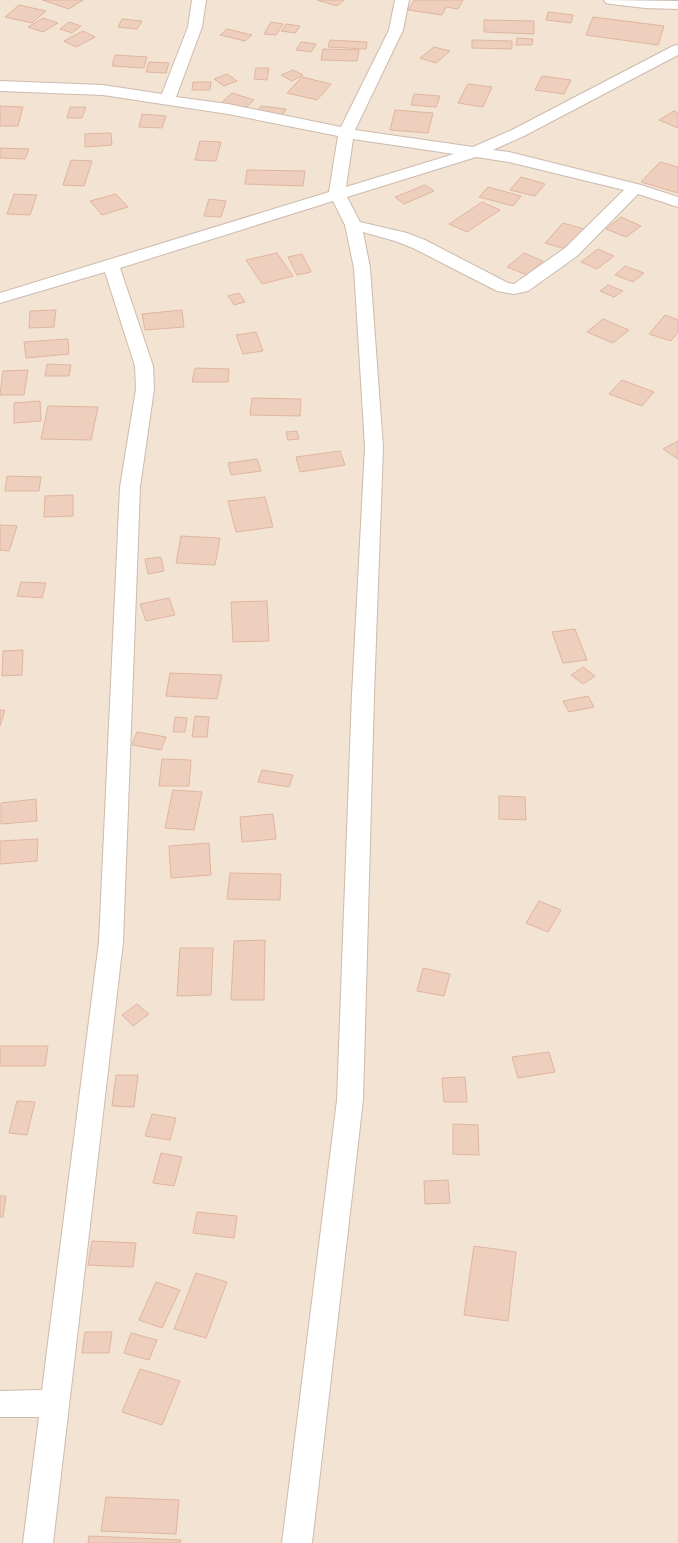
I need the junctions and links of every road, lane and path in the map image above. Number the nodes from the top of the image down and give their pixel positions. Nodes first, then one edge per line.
1 (199, 0) edge
2 (402, 0) edge
3 (611, 0) edge
4 (678, 5) edge
5 (678, 49) edge
6 (0, 86) edge
7 (168, 99) junction
8 (346, 133) junction
9 (475, 152) junction
10 (635, 188) junction
11 (337, 194) junction
12 (678, 202) edge
13 (353, 225) junction
14 (111, 265) junction
15 (0, 298) edge
16 (55, 1403) junction
17 (0, 1404) edge
18 (38, 1543) edge
19 (297, 1543) edge

1 - 7 street
2 - 8 street
3 - 4 street
5 - 9 street
6 - 7 street
7 - 8 street
8 - 9 street
8 - 11 street
9 - 10 street
9 - 11 street
10 - 12 street
10 - 13 street
11 - 13 street
11 - 14 street
13 - 19 street
14 - 15 street
14 - 16 street
16 - 17 street
16 - 18 street

